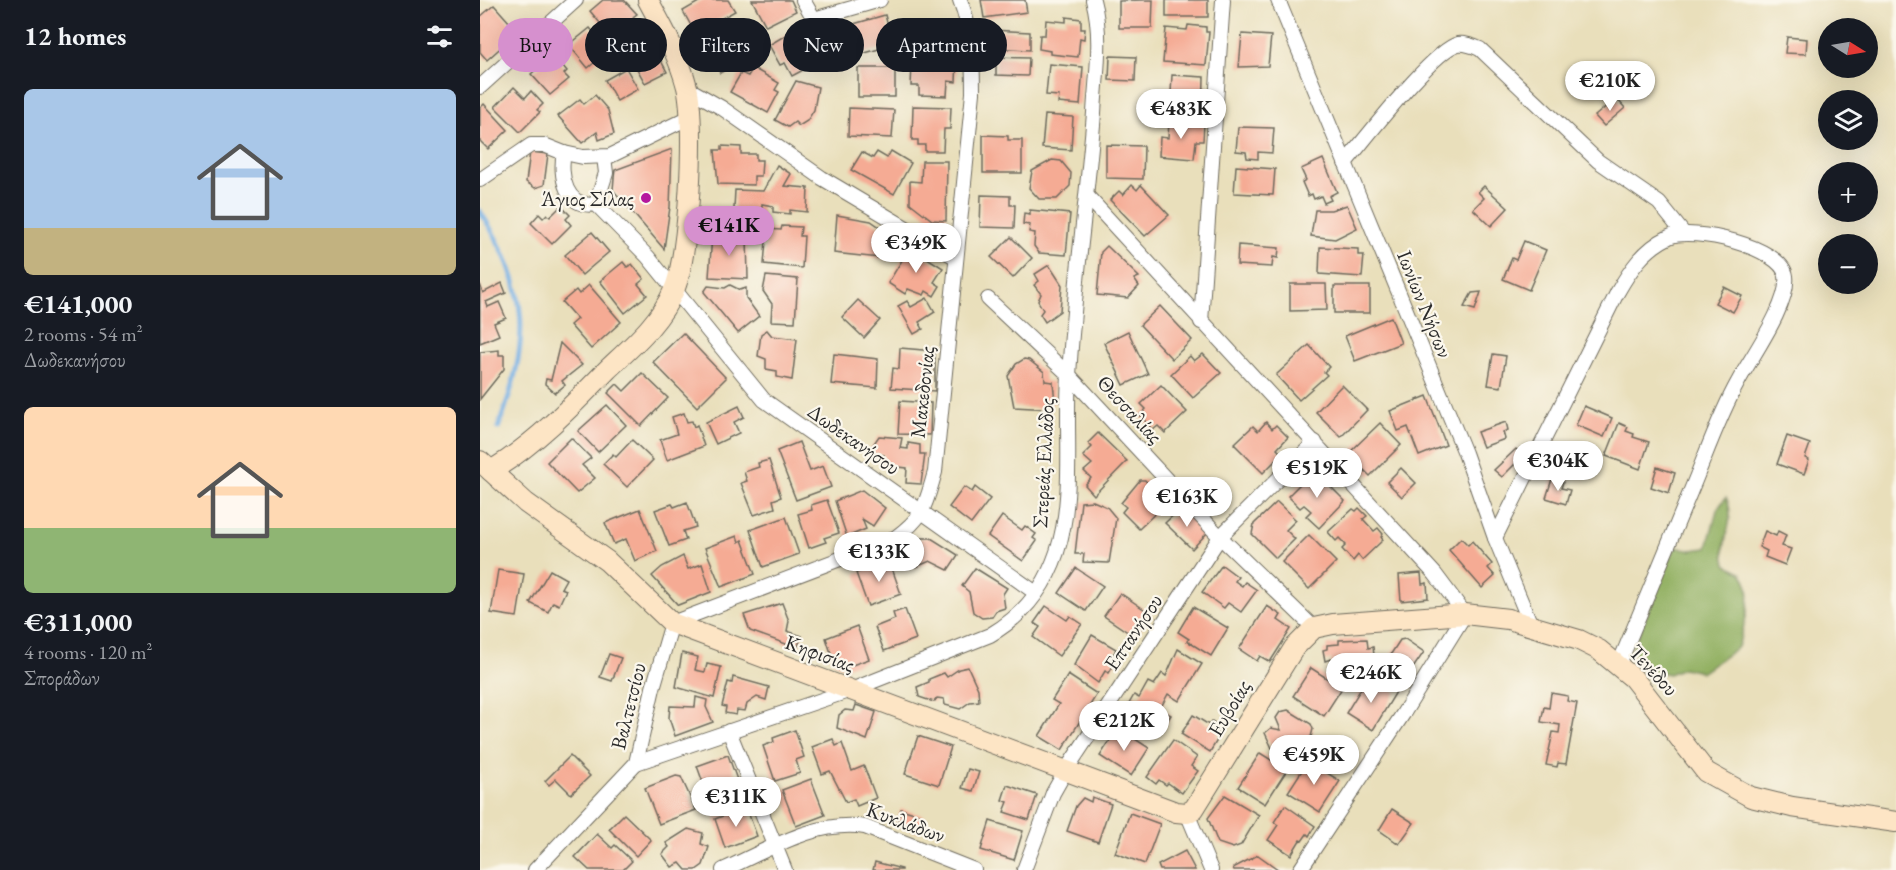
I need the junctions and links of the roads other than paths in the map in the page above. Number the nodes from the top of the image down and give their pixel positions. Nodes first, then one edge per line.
1 (576, 0) edge
2 (648, 0) edge
3 (803, 0) edge
4 (880, 0) edge
5 (960, 0) edge
6 (1093, 0) edge
7 (1223, 0) edge
8 (1278, 0) edge
9 (480, 87) edge
10 (687, 88) junction
11 (690, 117) junction
12 (564, 153) junction
13 (604, 157) junction
14 (1345, 163) junction
15 (480, 180) edge
16 (1088, 197) junction
17 (596, 204) junction
18 (1684, 234) junction
19 (955, 257) junction
20 (674, 290) junction
21 (988, 299) dead end
22 (1202, 322) junction
23 (1069, 375) junction
24 (1315, 442) junction
25 (485, 466) edge
26 (923, 512) junction
27 (1220, 537) junction
28 (1495, 538) junction
29 (1036, 593) junction
30 (1465, 614) junction
31 (672, 623) junction
32 (1531, 625) junction
33 (1314, 628) junction
34 (1619, 664) junction
35 (851, 690) junction
36 (729, 731) junction
37 (636, 763) junction
38 (1066, 770) junction
39 (1187, 813) junction
40 (1896, 822) edge
41 (775, 846) junction
42 (536, 870) edge
43 (723, 870) edge
44 (785, 870) edge
45 (974, 870) edge
46 (1024, 870) edge
47 (1211, 870) edge
48 (1300, 870) edge

1 - 9 street
2 - 10 street
3 - 4 street
5 - 19 street, Μακεδονίας
6 - 16 street, Στερεάς Ελλάδος
7 - 22 street
8 - 14 street, Ιωνίων Νήσων
10 - 11 street
10 - 19 street
11 - 13 street
11 - 20 street
12 - 13 street
12 - 15 street
12 - 17 street
13 - 17 street
14 - 18 street
14 - 28 street, Ιωνίων Νήσων
16 - 22 street
16 - 23 street, Στερεάς Ελλάδος
17 - 20 street, Δωδεκανήσου
18 - 28 street
18 - 34 street
19 - 26 street, Μακεδονίας
20 - 25 street
20 - 26 street, Δωδεκανήσου
21 - 23 street, Θεσσαλίας
22 - 24 street
23 - 27 street, Θεσσαλίας
23 - 29 street, Στερεάς Ελλάδος
24 - 27 street, Επτανήσου
24 - 30 street
25 - 31 street, Κηφισίας
26 - 29 street, Δωδεκανήσου
26 - 31 street, Μακεδονίας
27 - 33 street, Θεσσαλίας
27 - 38 street, Επτανήσου
28 - 32 street, Ιωνίων Νήσων
29 - 35 street, Στερεάς Ελλάδος
30 - 32 street, Τενέδου
30 - 33 street, Τενέδου
30 - 48 street
31 - 35 street, Κηφισίας
31 - 37 street, Βαλτετσίου
32 - 34 street, Τενέδου
33 - 39 street, Ευβοίας
34 - 40 street, Τενέδου
35 - 36 street, Στερεάς Ελλάδος
35 - 38 street, Κηφισίας
36 - 37 street, Στερεάς Ελλάδος
36 - 41 street
37 - 42 street, Βαλτετσίου
38 - 39 street, Κηφισίας
38 - 46 street, Επτανήσου
39 - 47 street
41 - 43 street, Κυκλάδων
41 - 44 street
41 - 45 street, Κυκλάδων

